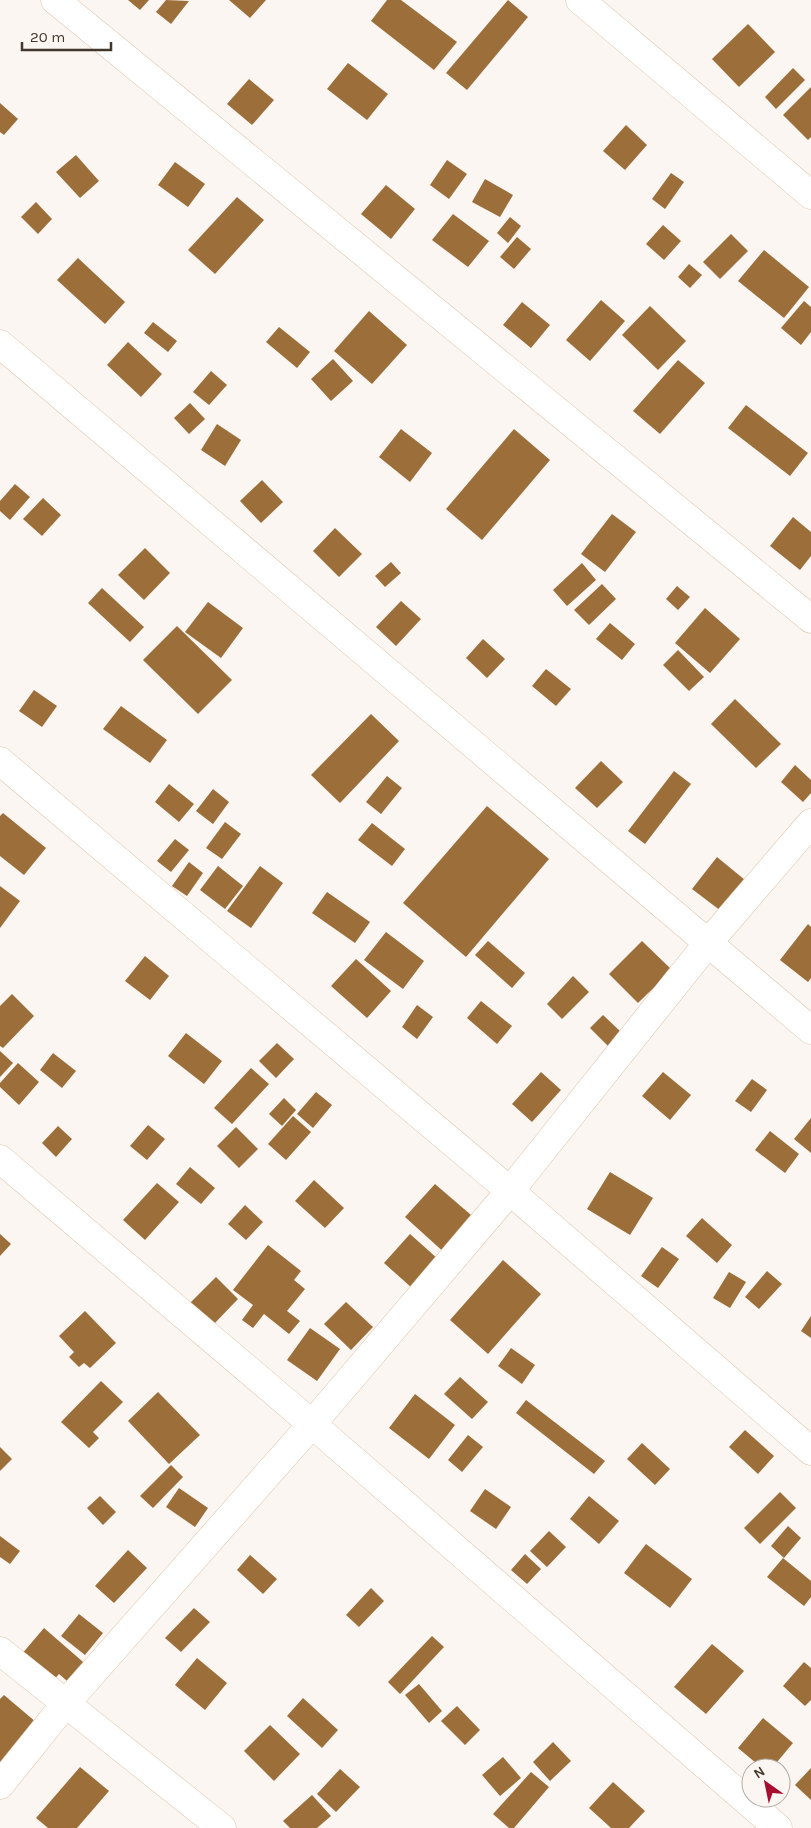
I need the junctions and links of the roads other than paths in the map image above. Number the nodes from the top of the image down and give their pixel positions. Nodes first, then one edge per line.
1 (55, 0) edge
2 (580, 0) edge
3 (811, 195) edge
4 (0, 344) edge
5 (811, 619) edge
6 (0, 761) edge
7 (811, 823) edge
8 (708, 944) junction
9 (811, 1030) edge
10 (0, 1159) edge
11 (510, 1191) junction
12 (312, 1424) junction
13 (811, 1451) edge
14 (0, 1651) edge
15 (66, 1703) junction
16 (0, 1785) edge
17 (222, 1828) edge
18 (778, 1828) edge

1 - 5 street
2 - 3 street
4 - 8 street
6 - 11 street
7 - 8 street
8 - 9 street
8 - 11 street
10 - 12 street
11 - 12 street
11 - 13 street
12 - 15 street
12 - 18 street
14 - 15 street
15 - 16 street
15 - 17 street

